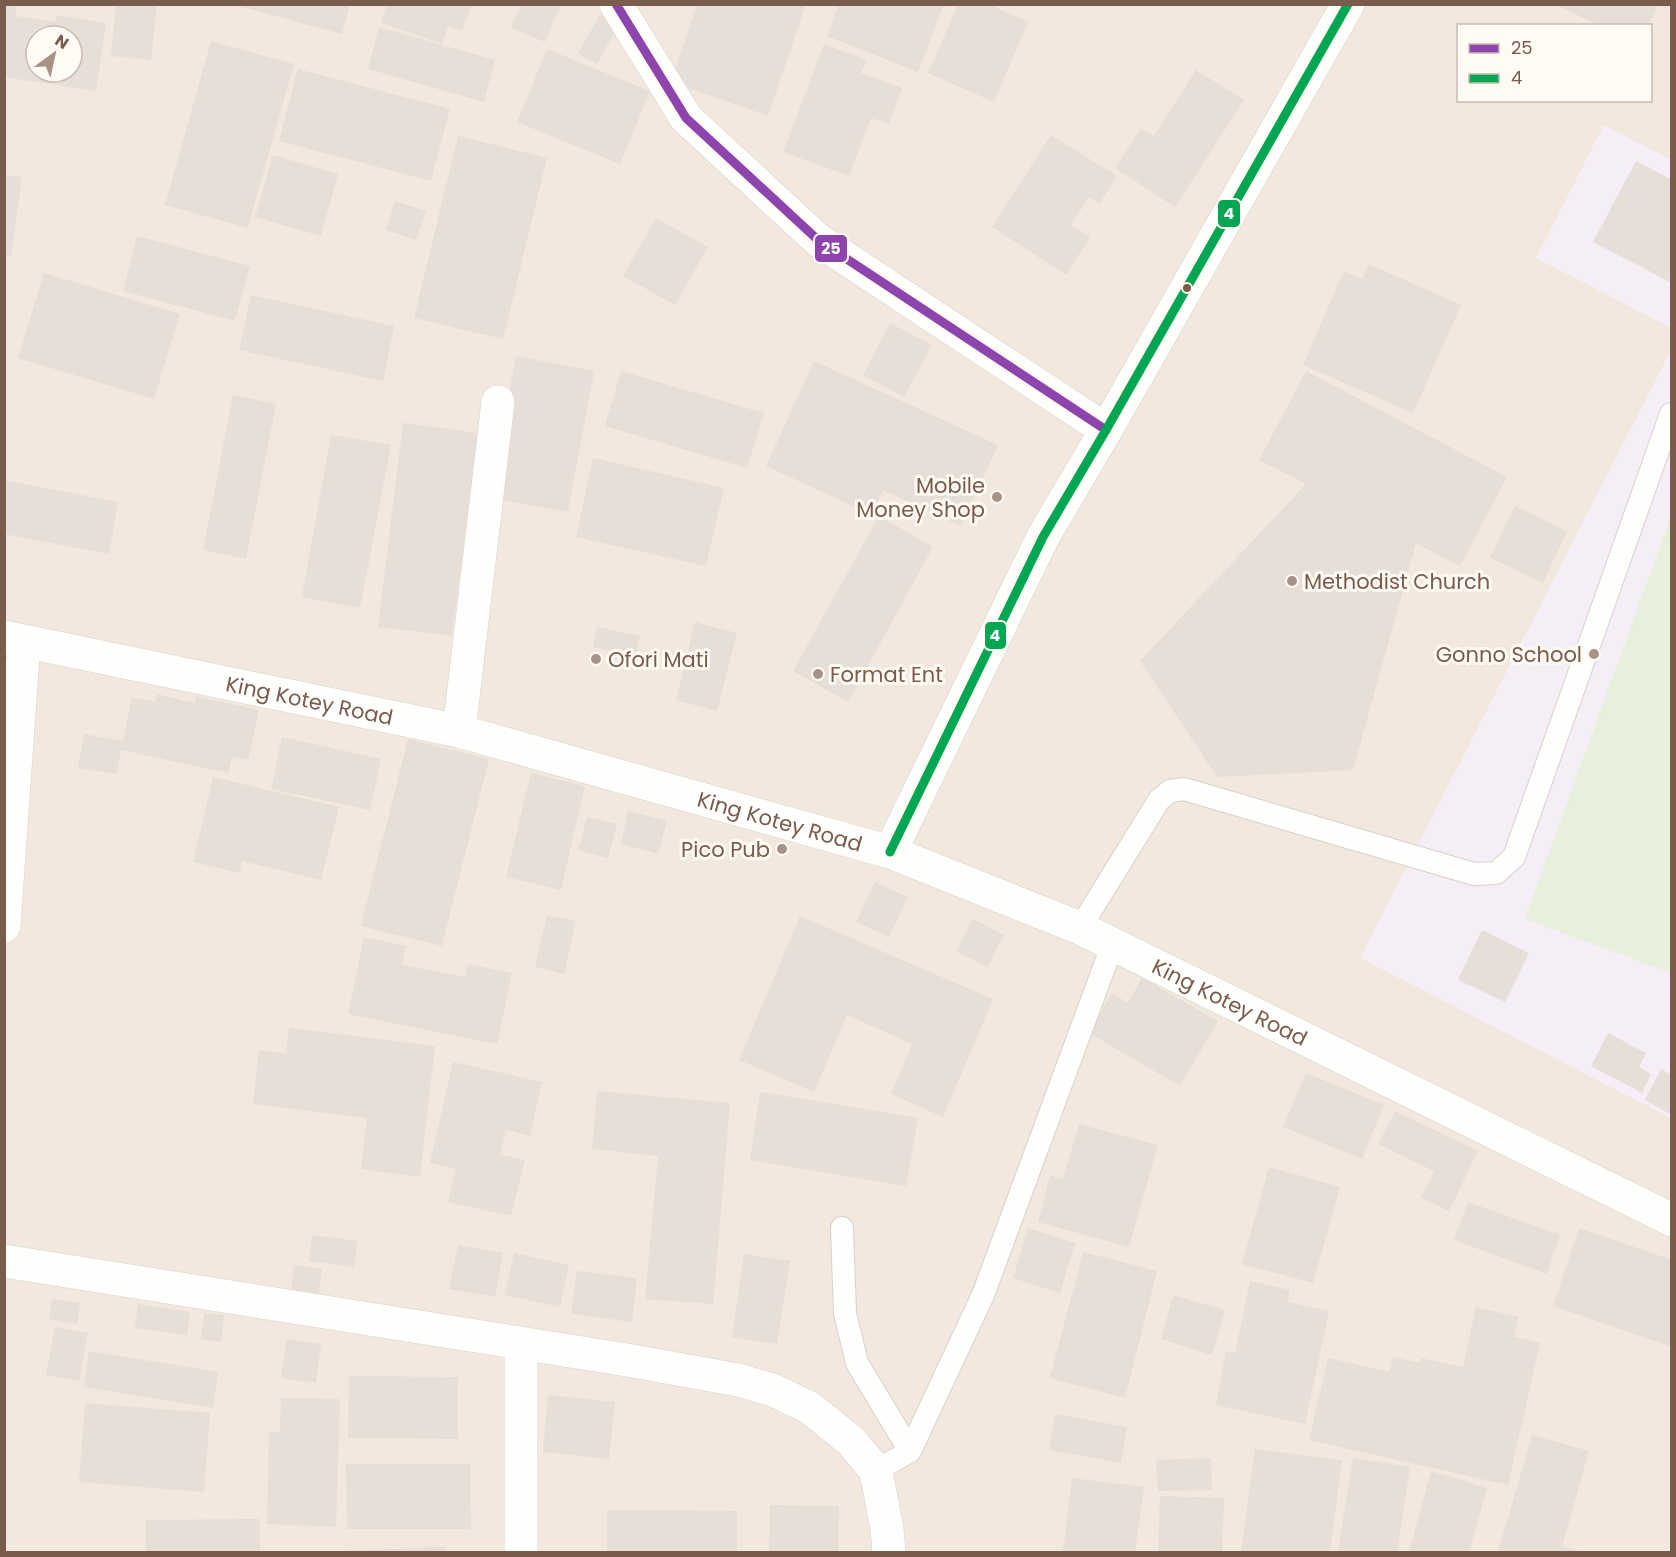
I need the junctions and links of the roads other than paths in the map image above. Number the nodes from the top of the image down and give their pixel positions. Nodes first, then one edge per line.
1 (616, 4) edge
2 (1348, 4) edge
3 (498, 402) dead end
4 (1671, 414) edge
5 (1106, 430) junction
6 (14, 640) edge
7 (459, 731) junction
8 (890, 852) junction
9 (4, 926) edge
10 (1080, 928) junction
11 (1112, 946) junction
12 (1671, 1220) edge
13 (842, 1228) dead end
14 (4, 1262) edge
15 (521, 1343) junction
16 (910, 1451) junction
17 (876, 1471) junction
18 (521, 1552) edge
19 (889, 1552) edge

1 - 5 street
2 - 5 street
3 - 7 street
4 - 10 lane
5 - 8 street
6 - 7 street, King Kotey Road
6 - 9 street
7 - 8 street, King Kotey Road
8 - 10 street, King Kotey Road
10 - 11 street, King Kotey Road
11 - 12 street, King Kotey Road
11 - 16 lane
13 - 16 lane
14 - 15 street
15 - 17 street
15 - 18 street
16 - 17 lane
17 - 19 street

